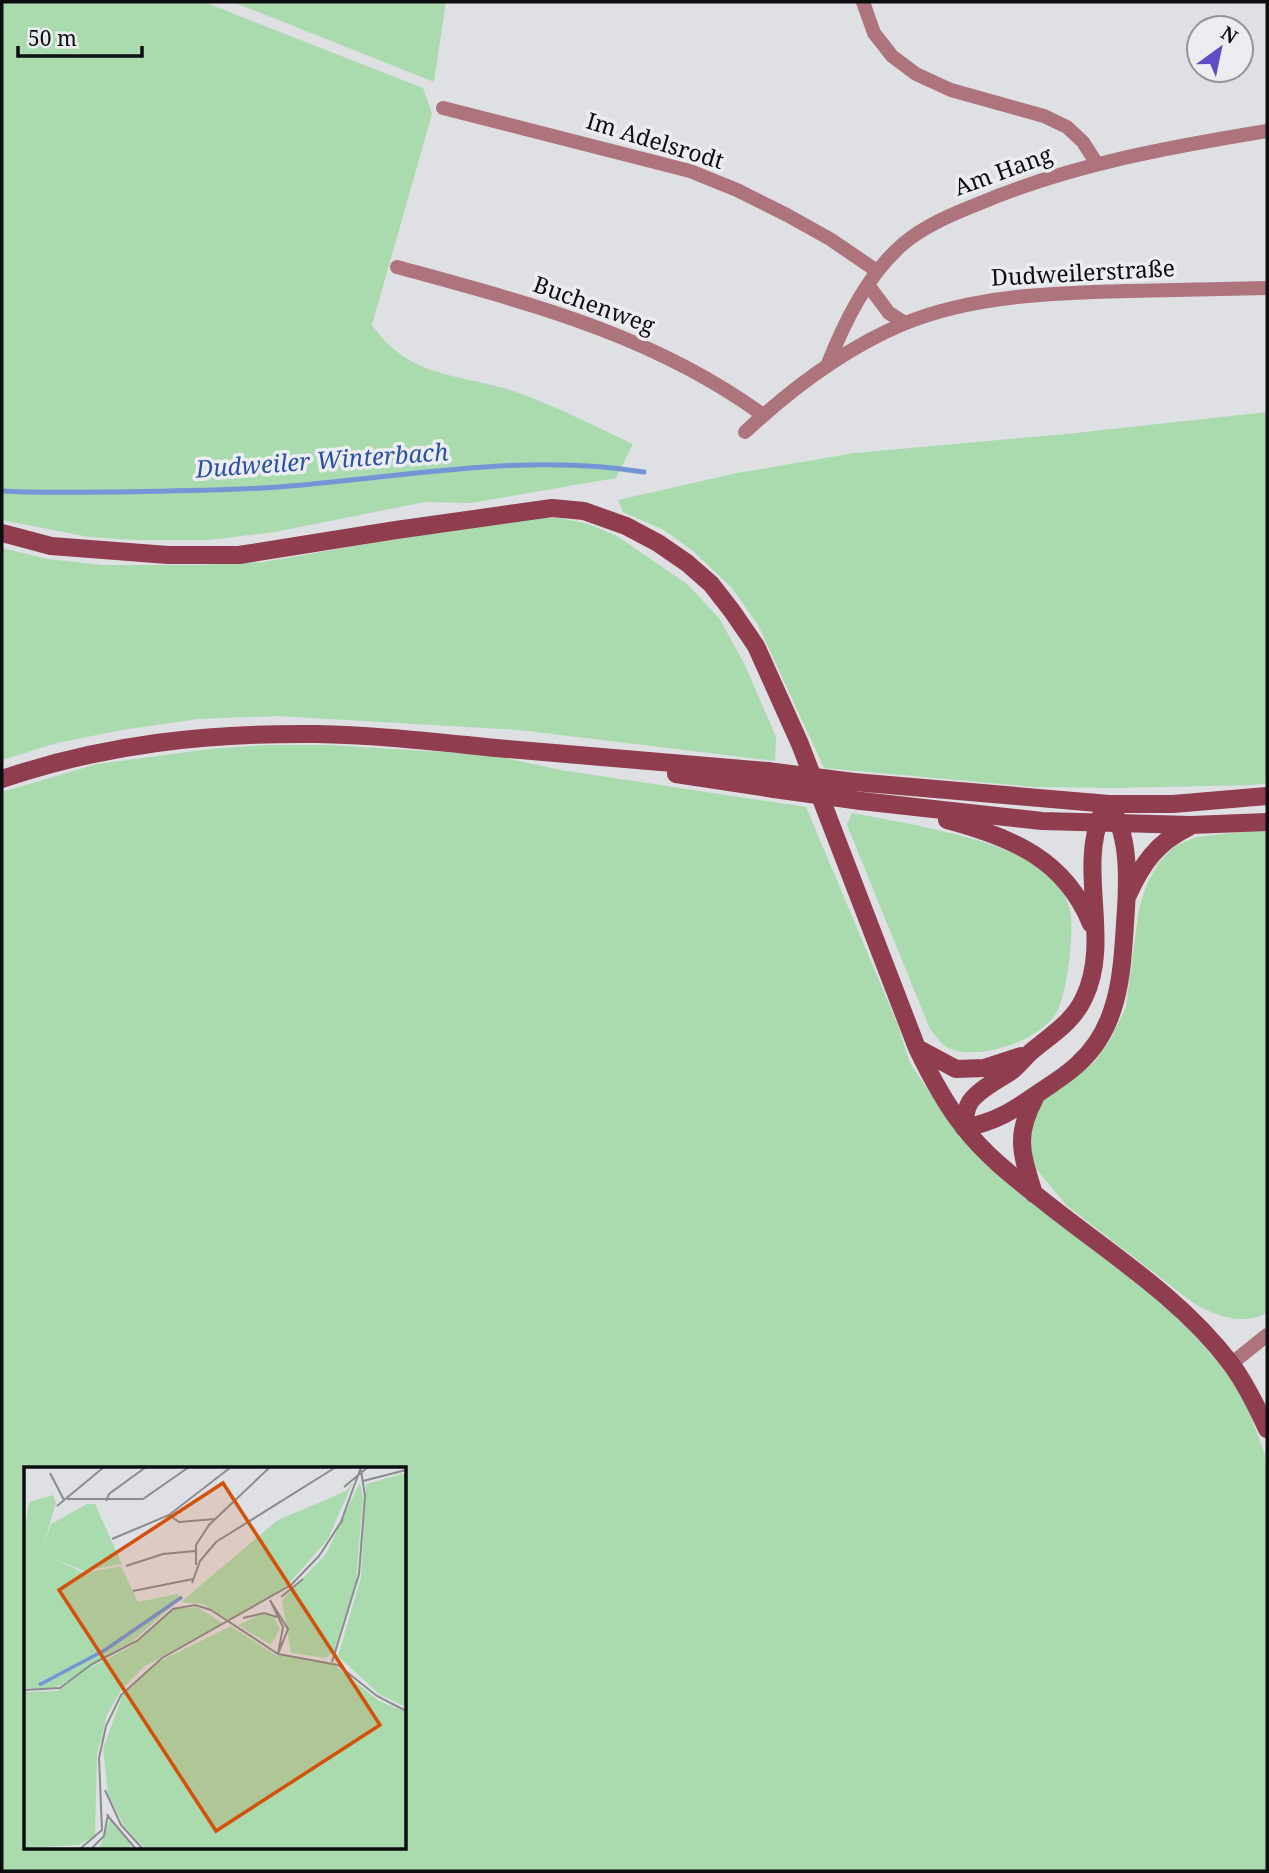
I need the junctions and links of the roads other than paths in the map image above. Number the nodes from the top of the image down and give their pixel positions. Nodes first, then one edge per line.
1 (863, 2) edge
2 (443, 108) dead end
3 (1267, 131) edge
4 (1097, 164) junction
5 (397, 267) dead end
6 (877, 271) junction
7 (868, 285) junction
8 (1267, 288) edge
9 (905, 323) junction
10 (827, 366) junction
11 (763, 415) junction
12 (745, 432) dead end
13 (2, 533) edge
14 (506, 749) junction
15 (2, 779) edge
16 (1267, 796) edge
17 (1110, 804) junction
18 (897, 806) junction
19 (1267, 822) edge
20 (1097, 824) junction
21 (1119, 825) junction
22 (1191, 825) junction
23 (1126, 898) junction
24 (1094, 933) junction
25 (916, 1048) junction
26 (1031, 1052) junction
27 (1037, 1094) junction
28 (964, 1128) junction
29 (1034, 1194) junction
30 (1267, 1335) edge
31 (1231, 1363) junction
32 (1267, 1429) edge

1 - 4 street
2 - 6 street, Im Adelsrodt
3 - 4 street, Am Hang
4 - 6 street, Am Hang
5 - 11 street, Buchenweg
6 - 7 street, Am Hang
7 - 9 street
7 - 10 street, Am Hang
8 - 9 street, Dudweilerstraße
9 - 10 street, Dudweilerstraße
10 - 11 street, Dudweilerstraße
11 - 12 street, Dudweilerstraße
13 - 25 main road
14 - 15 main road
14 - 17 main road, bridge
14 - 18 main road, bridge
16 - 17 main road
17 - 20 main road
17 - 21 main road
18 - 20 main road
18 - 24 main road
19 - 22 main road
20 - 21 main road
20 - 24 main road
21 - 22 main road
21 - 23 main road
22 - 23 main road
23 - 27 main road
24 - 26 main road
25 - 26 main road
25 - 28 main road
26 - 28 main road
27 - 28 main road
27 - 29 main road
28 - 29 main road
29 - 31 main road
30 - 31 street
31 - 32 main road

